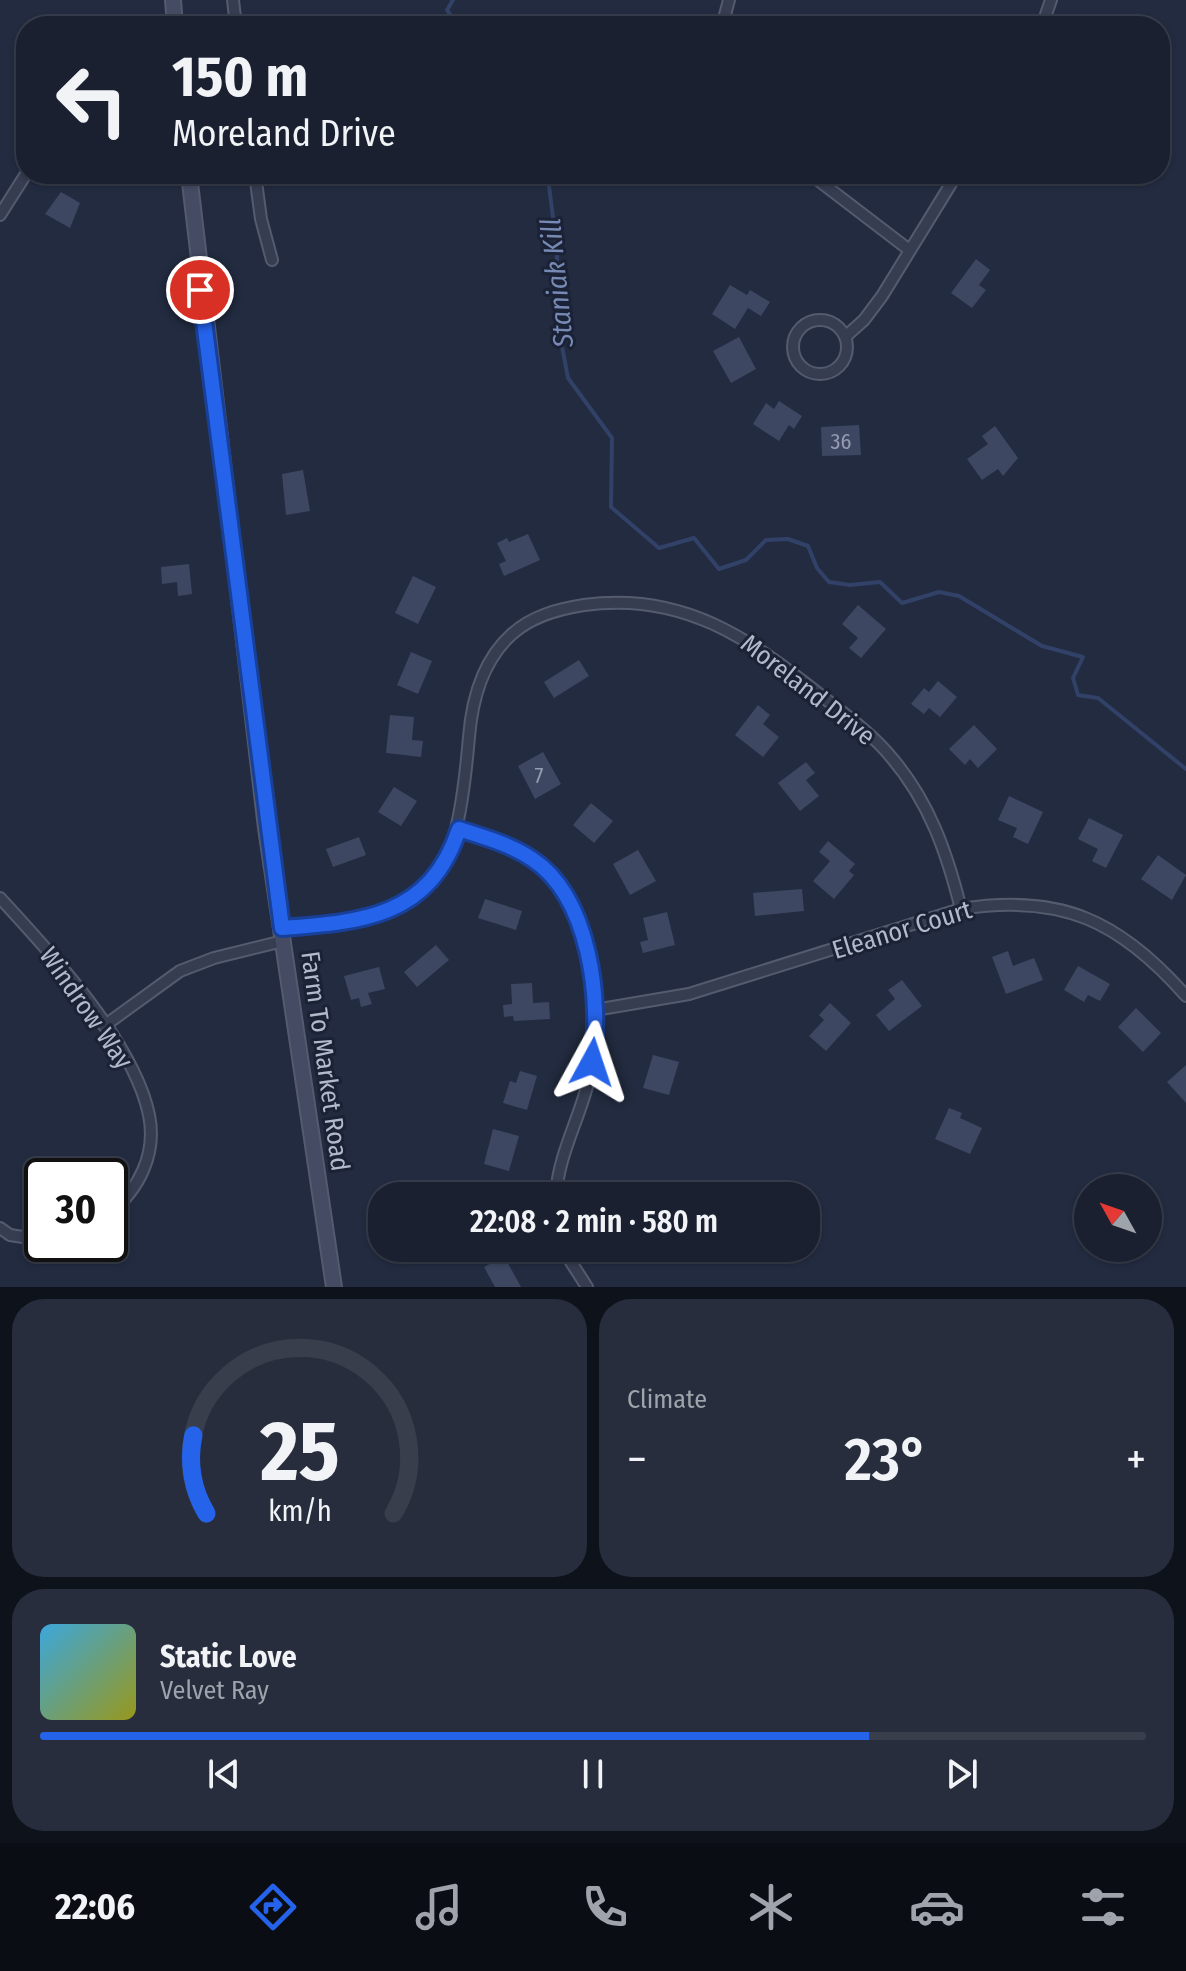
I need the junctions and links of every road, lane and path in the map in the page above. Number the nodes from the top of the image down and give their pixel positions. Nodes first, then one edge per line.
1 (20, 184) edge
2 (190, 184) edge
3 (256, 184) edge
4 (823, 184) edge
5 (950, 184) edge
6 (0, 215) edge
7 (908, 249) junction
8 (272, 260) dead end
9 (845, 337) junction
10 (459, 829) junction
11 (0, 898) edge
12 (961, 909) junction
13 (282, 934) junction
14 (1186, 996) edge
15 (595, 1010) junction
16 (104, 1026) junction
17 (558, 1182) edge
18 (128, 1193) edge
19 (0, 1228) edge
20 (24, 1237) edge
21 (571, 1262) edge
22 (334, 1287) edge
23 (587, 1287) edge

1 - 6 street
2 - 13 street, Farm To Market Road
3 - 8 street
4 - 7 street
5 - 7 street
7 - 9 street
9 - 9 street
10 - 12 street, Moreland Drive
10 - 13 street, Moreland Drive
10 - 15 street
11 - 16 street, Windrow Way
12 - 14 street, Eleanor Court
12 - 15 street, Eleanor Court
13 - 16 street, Moreland Drive
13 - 22 street, Farm To Market Road
15 - 17 street
16 - 18 street, Windrow Way
19 - 20 street
21 - 23 street

